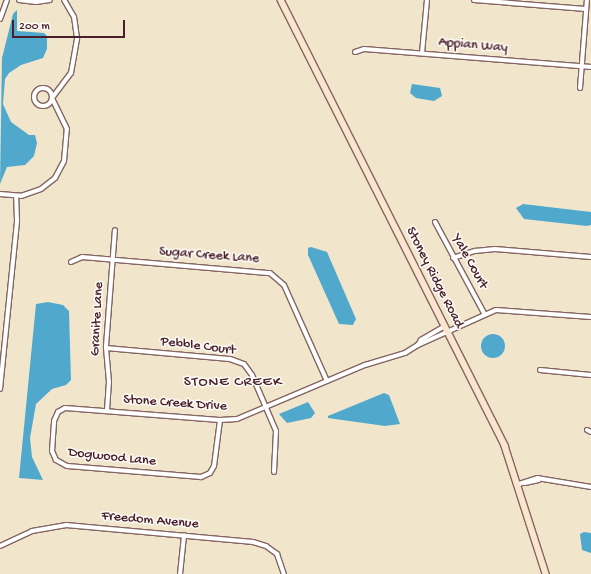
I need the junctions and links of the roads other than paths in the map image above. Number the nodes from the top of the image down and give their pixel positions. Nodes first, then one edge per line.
1 (7, 0) edge
2 (19, 0) edge
3 (50, 0) edge
4 (64, 0) edge
5 (281, 0) edge
6 (427, 0) edge
7 (474, 0) edge
8 (587, 0) edge
9 (586, 10) junction
10 (0, 19) edge
11 (354, 52) dead end
12 (422, 53) junction
13 (582, 66) junction
14 (591, 67) edge
15 (580, 88) dead end
16 (52, 98) junction
17 (0, 194) edge
18 (16, 196) junction
19 (435, 222) dead end
20 (114, 230) dead end
21 (591, 257) edge
22 (453, 258) junction
23 (112, 260) junction
24 (71, 262) dead end
25 (484, 313) junction
26 (591, 317) edge
27 (445, 326) junction
28 (448, 332) junction
29 (418, 345) junction
30 (106, 348) junction
31 (540, 370) dead end
32 (591, 375) edge
33 (327, 381) junction
34 (0, 388) edge
35 (266, 408) junction
36 (106, 410) junction
37 (220, 420) junction
38 (274, 472) dead end
39 (519, 484) junction
40 (591, 487) edge
41 (184, 535) junction
42 (0, 546) edge
43 (180, 574) edge
44 (284, 574) edge
45 (546, 574) edge

1 - 10 street
2 - 3 street
4 - 16 street
5 - 27 street, Stoney Ridge Road
6 - 12 street
7 - 9 street
8 - 9 street
9 - 13 street
11 - 12 street, Appian Way
12 - 13 street, Appian Way
13 - 14 street, Appian Way
13 - 15 street
16 - 16 street
16 - 18 street
17 - 18 street
18 - 34 street
19 - 22 street, Yale Court
20 - 23 street, Granite Lane
21 - 22 street
22 - 25 street, Yale Court
23 - 24 street, Sugar Creek Lane
23 - 30 street, Granite Lane
23 - 33 street, Sugar Creek Lane
25 - 26 street, Stone Creek Drive
25 - 28 street, Stone Creek Drive
27 - 28 street, Stoney Ridge Road
27 - 29 street, Stone Creek Drive
28 - 29 street, Stone Creek Drive
28 - 39 street, Stoney Ridge Road
29 - 33 street, Stone Creek Drive
30 - 35 street, Pebble Court
30 - 36 street, Granite Lane
31 - 32 street
33 - 35 street, Stone Creek Drive
35 - 37 street, Stone Creek Drive
35 - 38 street, Pebble Court
36 - 37 street, Stone Creek Drive
36 - 37 street, Dogwood Lane
39 - 40 street
39 - 45 street, Stoney Ridge Road
41 - 42 street, Freedom Avenue
41 - 43 street
41 - 44 street, Freedom Avenue

